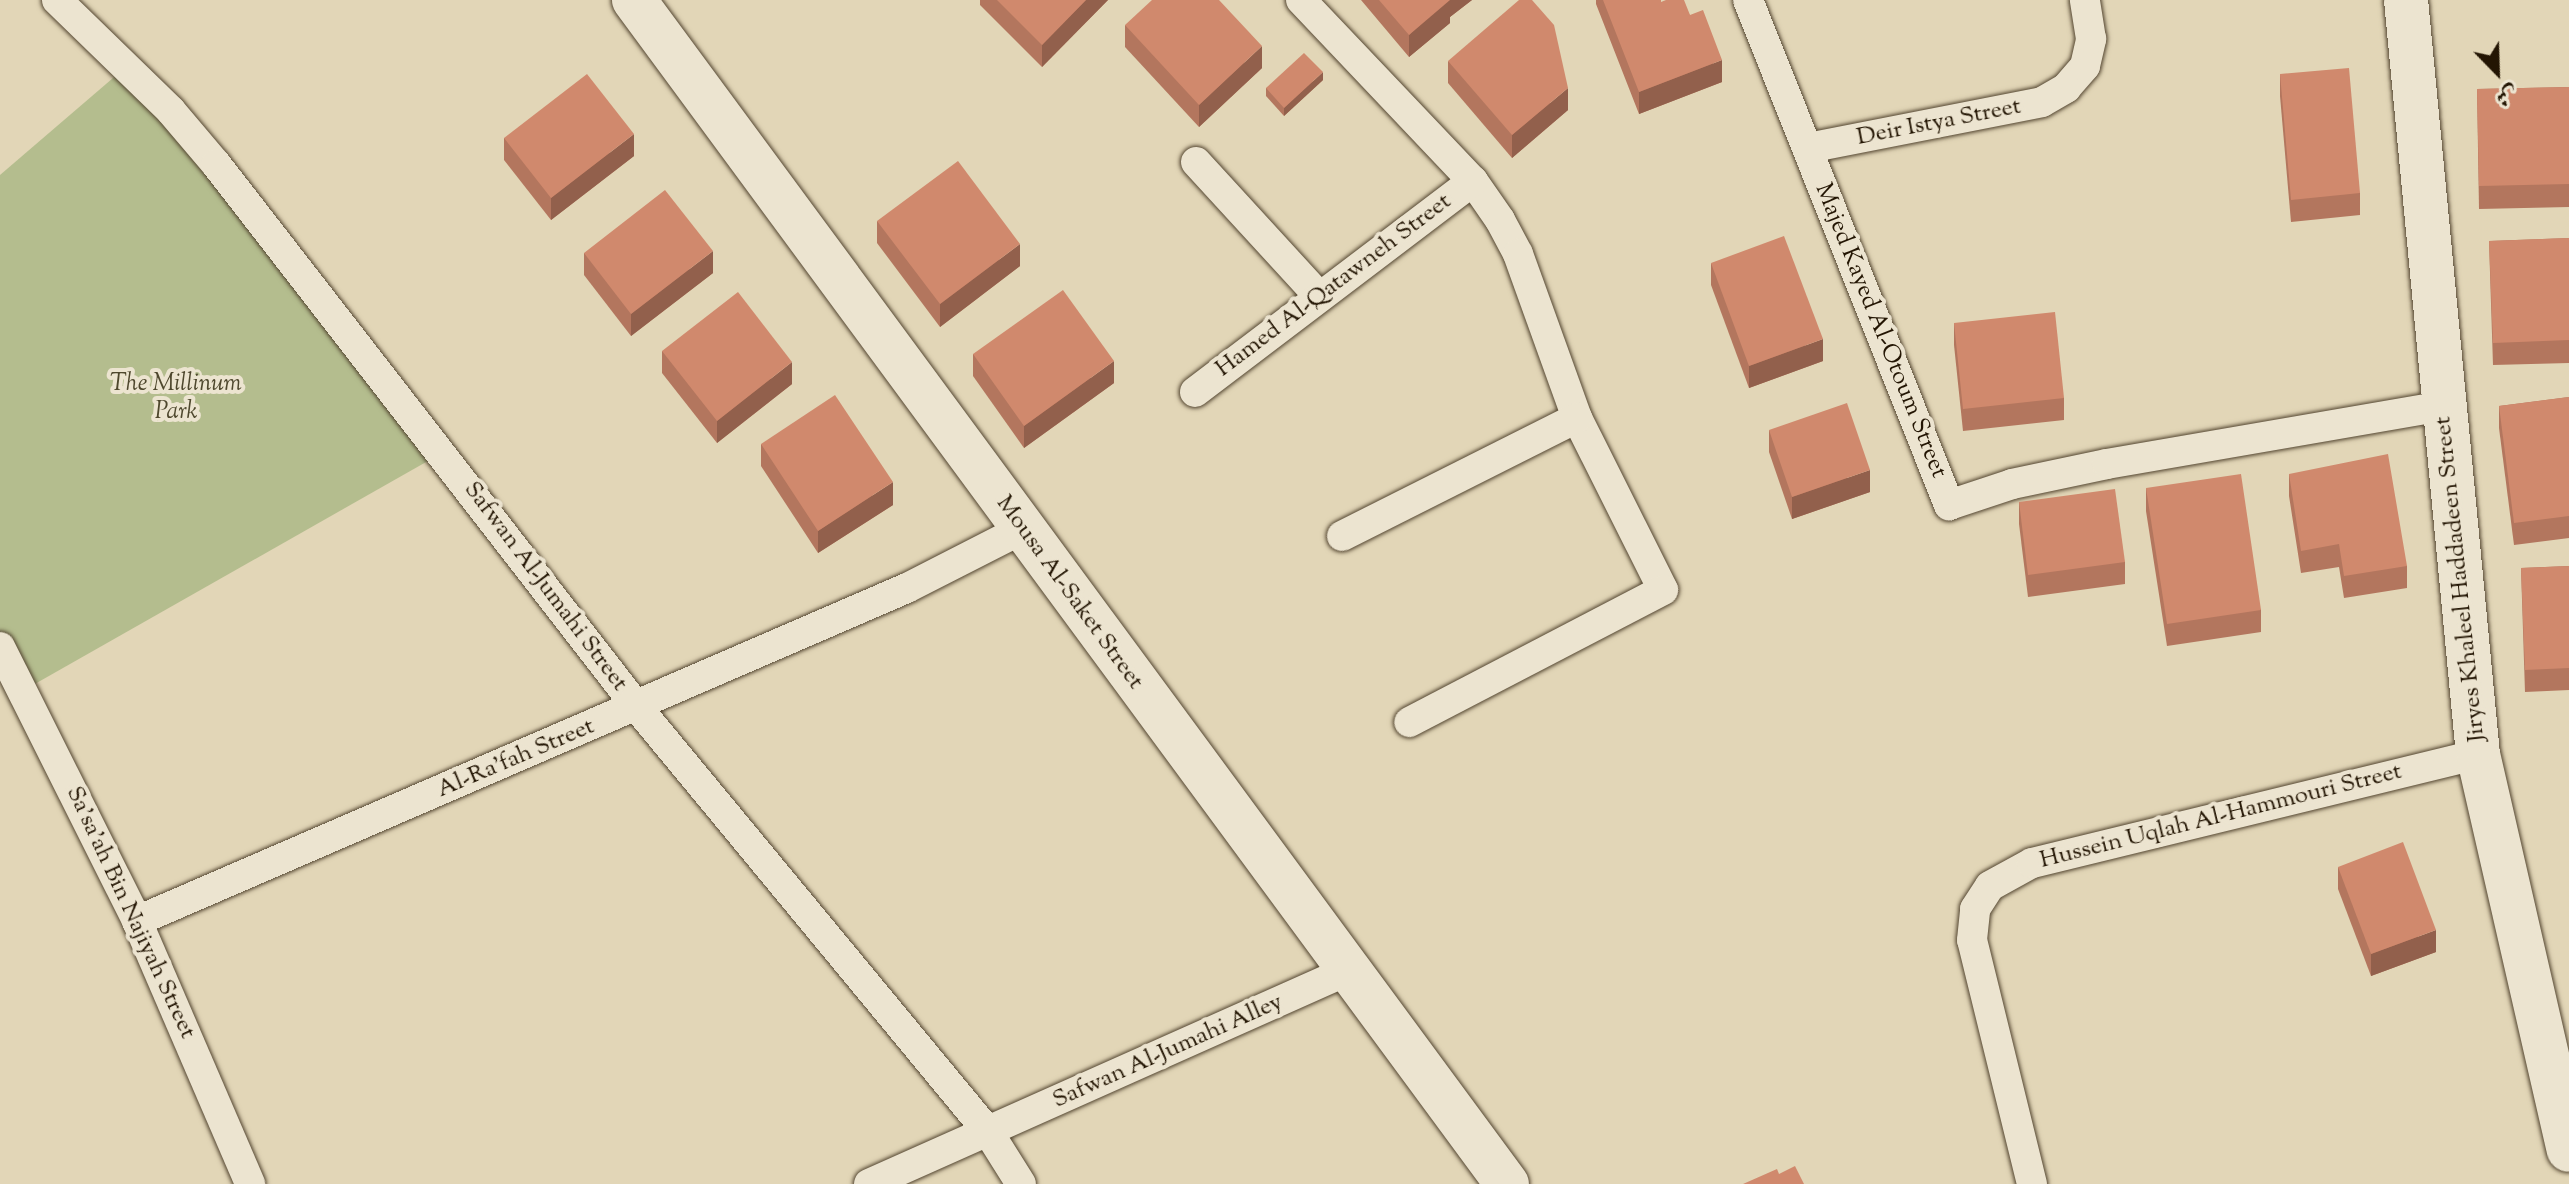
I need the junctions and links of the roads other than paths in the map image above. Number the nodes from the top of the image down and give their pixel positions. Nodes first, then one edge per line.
1 (57, 0) edge
2 (634, 0) edge
3 (1301, 0) edge
4 (1748, 0) edge
5 (2085, 0) edge
6 (2406, 0) edge
7 (1808, 148) junction
8 (1196, 162) dead end
9 (1473, 181) junction
10 (1319, 296) junction
11 (1195, 392) dead end
12 (2444, 406) junction
13 (1577, 418) junction
14 (1023, 529) junction
15 (1342, 536) dead end
16 (0, 647) edge
17 (637, 707) junction
18 (1409, 722) dead end
19 (2478, 754) junction
20 (137, 921) junction
21 (1347, 971) junction
22 (989, 1133) junction
23 (2569, 1150) edge
24 (250, 1184) edge
25 (869, 1184) edge
26 (1021, 1184) edge
27 (1507, 1184) edge
28 (2032, 1184) edge

1 - 17 street, Safwan Al-Jumahi Street
2 - 14 street, Mousa Al-Saket Street
3 - 9 street, Hamed Al-Qatawneh Street
4 - 7 street, Majed Kayed Al-Otoum Street
5 - 7 street, Deir Istya Street
6 - 12 street, Jiryes Khaleel Haddadeen Street
7 - 12 street, Majed Kayed Al-Otoum Street
8 - 10 street
9 - 10 street, Hamed Al-Qatawneh Street
9 - 13 street, Hamed Al-Qatawneh Street
10 - 11 street, Hamed Al-Qatawneh Street
12 - 19 street, Jiryes Khaleel Haddadeen Street
13 - 15 street
13 - 18 street, Hamed Al-Qatawneh Street
14 - 17 street, Al-Ra'fah Street
14 - 21 street, Mousa Al-Saket Street
16 - 20 street, Sa'sa'ah Bin Najiyah Street
17 - 20 street, Al-Ra'fah Street
17 - 22 street, Safwan Al-Jumahi Street
19 - 23 street, Jiryes Khaleel Haddadeen Street
19 - 28 street, Hussein Uqlah Al-Hammouri Street
20 - 24 street, Sa'sa'ah Bin Najiyah Street
21 - 22 street, Safwan Al-Jumahi Alley
21 - 27 street, Mousa Al-Saket Street
22 - 25 street, Safwan Al-Jumahi Alley
22 - 26 street, Safwan Al-Jumahi Street

